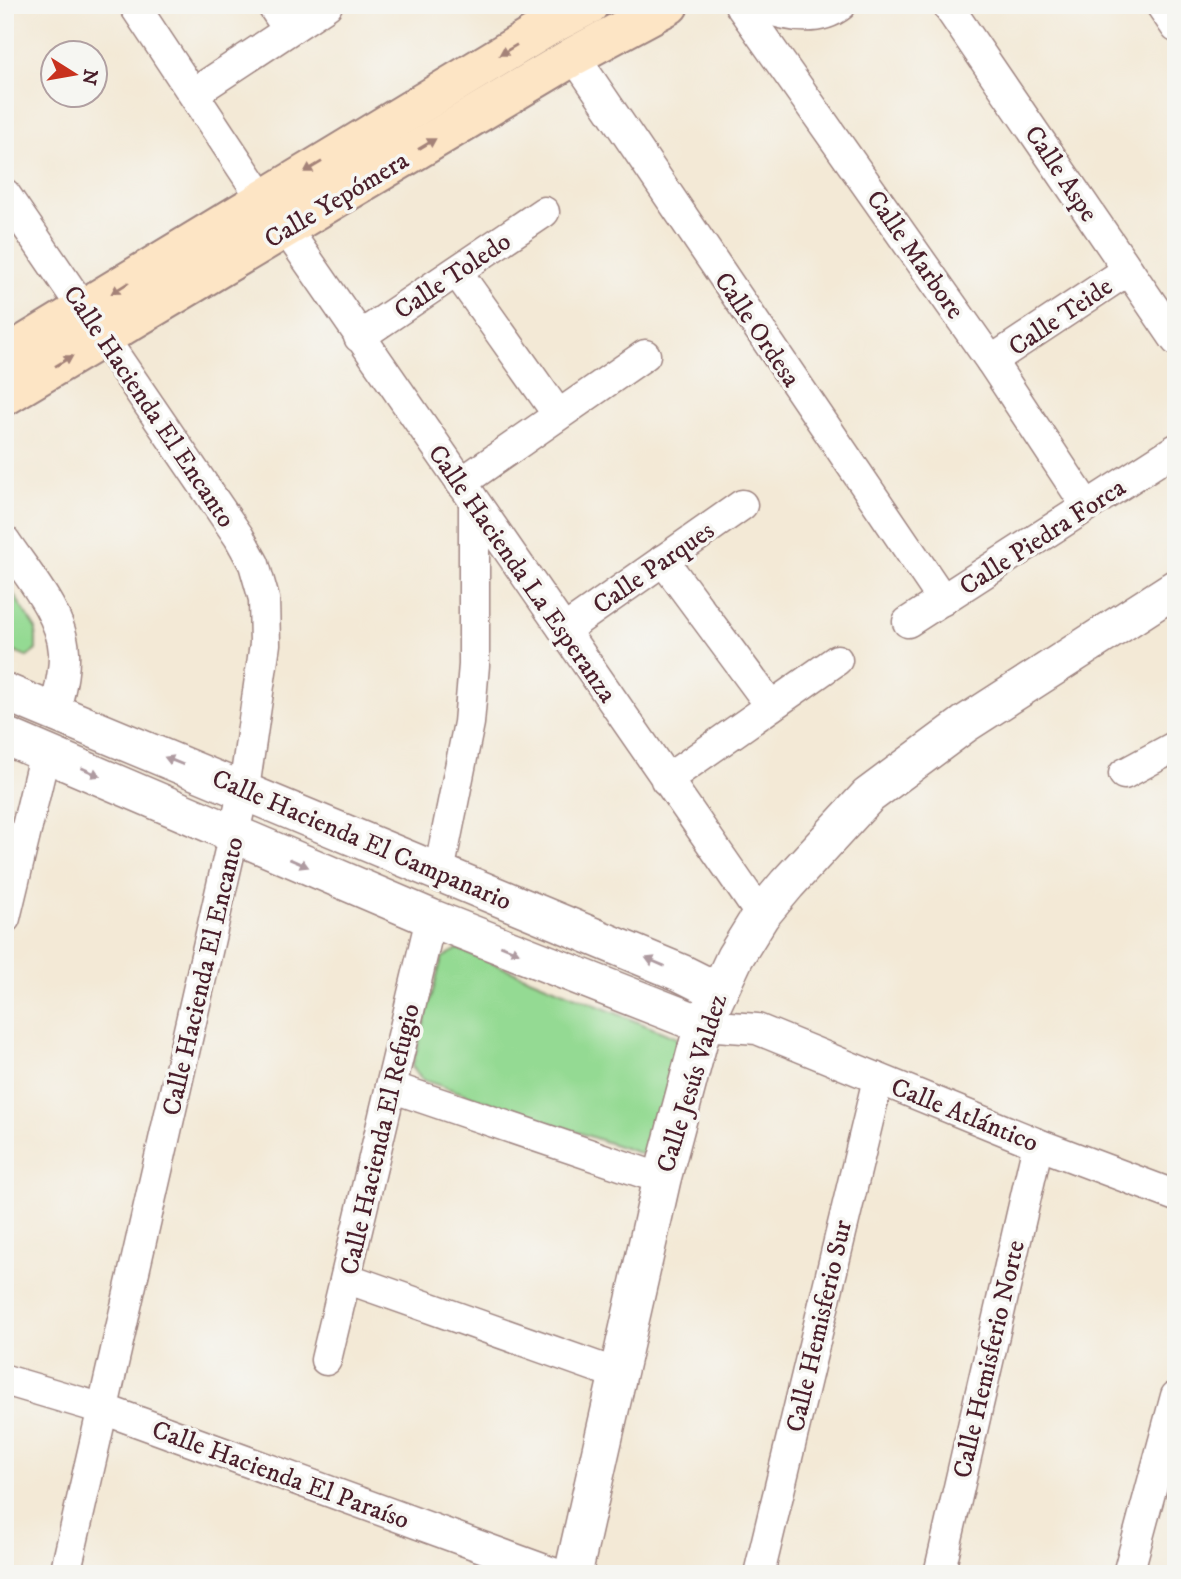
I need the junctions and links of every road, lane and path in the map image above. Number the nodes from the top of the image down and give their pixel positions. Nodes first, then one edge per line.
1 (134, 5) edge
2 (327, 5) edge
3 (589, 5) edge
4 (669, 5) edge
5 (740, 5) edge
6 (756, 5) edge
7 (841, 5) edge
8 (947, 5) edge
9 (1161, 5) edge
10 (541, 15) edge
11 (280, 17) edge
12 (1176, 27) edge
13 (574, 56) junction
14 (194, 93) junction
15 (5, 194) edge
16 (262, 198) junction
17 (544, 212) dead end
18 (286, 229) junction
19 (1128, 270) junction
20 (457, 272) junction
21 (94, 324) junction
22 (359, 337) junction
23 (1176, 340) edge
24 (645, 355) dead end
25 (5, 356) edge
26 (991, 361) junction
27 (5, 396) edge
28 (557, 413) junction
29 (1176, 449) edge
30 (467, 493) junction
31 (742, 505) dead end
32 (1086, 505) junction
33 (5, 541) edge
34 (663, 560) junction
35 (1176, 587) edge
36 (943, 600) junction
37 (908, 622) dead end
38 (564, 630) junction
39 (837, 660) dead end
40 (5, 692) edge
41 (771, 706) junction
42 (55, 712) junction
43 (5, 736) edge
44 (45, 752) junction
45 (1172, 755) edge
46 (1124, 774) dead end
47 (666, 780) junction
48 (244, 789) junction
49 (234, 835) junction
50 (439, 872) junction
51 (761, 915) junction
52 (5, 918) edge
53 (431, 918) junction
54 (717, 991) junction
55 (703, 1025) junction
56 (757, 1029) junction
57 (878, 1079) junction
58 (391, 1087) junction
59 (1038, 1144) junction
60 (662, 1179) junction
61 (1176, 1196) edge
62 (346, 1278) junction
63 (326, 1360) dead end
64 (617, 1374) junction
65 (5, 1380) edge
66 (1176, 1396) edge
67 (103, 1409) junction
68 (1172, 1427) edge
69 (65, 1574) edge
70 (556, 1574) edge
71 (573, 1574) edge
72 (759, 1574) edge
73 (939, 1574) edge
74 (1128, 1574) edge

1 - 14 street
2 - 11 street
3 - 10 main road, Calle Yepómera
4 - 13 main road, Calle Yepómera
5 - 26 street, Calle Marbore
6 - 7 street
8 - 19 street, Calle Aspe
9 - 12 street
10 -> 16 main road, Calle Yepómera
11 - 14 street
18 -> 13 main road, Calle Yepómera
13 - 36 street, Calle Ordesa
14 - 16 street
15 - 21 street, Calle Hacienda El Encanto
16 -> 21 main road, Calle Yepómera
17 - 20 street, Calle Toledo
18 - 21 main road, Calle Yepómera
18 - 22 street, Calle Hacienda La Esperanza
19 - 23 street, Calle Aspe
19 - 26 street, Calle Teide
20 - 22 street, Calle Toledo
20 - 28 street
21 - 25 main road, Calle Yepómera
27 -> 21 main road, Calle Yepómera
21 - 48 street, Calle Hacienda El Encanto
22 - 30 street, Calle Hacienda La Esperanza
24 - 28 street
26 - 32 street, Calle Marbore
28 - 30 street
29 - 32 street, Calle Piedra Forca
30 - 38 street, Calle Hacienda La Esperanza
30 - 50 street
31 - 34 street, Calle Parques
32 - 36 street, Calle Piedra Forca
33 - 42 street
34 - 38 street, Calle Parques
34 - 41 street
35 - 51 street, Calle Jesús Valdez
36 - 37 street, Calle Piedra Forca
38 - 47 street, Calle Hacienda La Esperanza
39 - 41 street
40 - 42 street, Calle Hacienda El Campanario
41 - 47 street
48 -> 42 street, Calle Hacienda El Campanario
43 - 44 street, Calle Hacienda El Campanario
44 -> 49 street, Calle Hacienda El Campanario
44 - 52 street
45 - 46 street
47 - 51 street, Calle Hacienda La Esperanza
48 - 49 street, Calle Hacienda El Encanto
48 - 50 street, Calle Hacienda El Campanario
49 -> 53 street, Calle Hacienda El Campanario
49 - 67 street, Calle Hacienda El Encanto
54 -> 50 street, Calle Hacienda El Campanario
51 - 54 street, Calle Jesús Valdez
53 -> 55 street, Calle Hacienda El Campanario
53 - 58 street, Calle Hacienda El Refugio
54 - 55 street, Calle Jesús Valdez
54 - 56 street, Calle Atlántico
55 - 56 street, Calle Atlántico
55 - 60 street, Calle Jesús Valdez
56 - 57 street, Calle Atlántico
57 - 59 street, Calle Atlántico
57 - 72 street, Calle Hemisferio Sur
58 - 60 street
58 - 62 street, Calle Hacienda El Refugio
59 - 61 street, Calle Atlántico
59 - 73 street, Calle Hemisferio Norte
60 - 64 street, Calle Jesús Valdez
62 - 63 street, Calle Hacienda El Refugio
62 - 64 street
64 - 71 street, Calle Jesús Valdez
65 - 67 street, Calle Hacienda El Paraíso
66 - 68 street
67 - 69 street, Calle Hacienda El Encanto
67 - 70 street, Calle Hacienda El Paraíso
68 - 74 street

